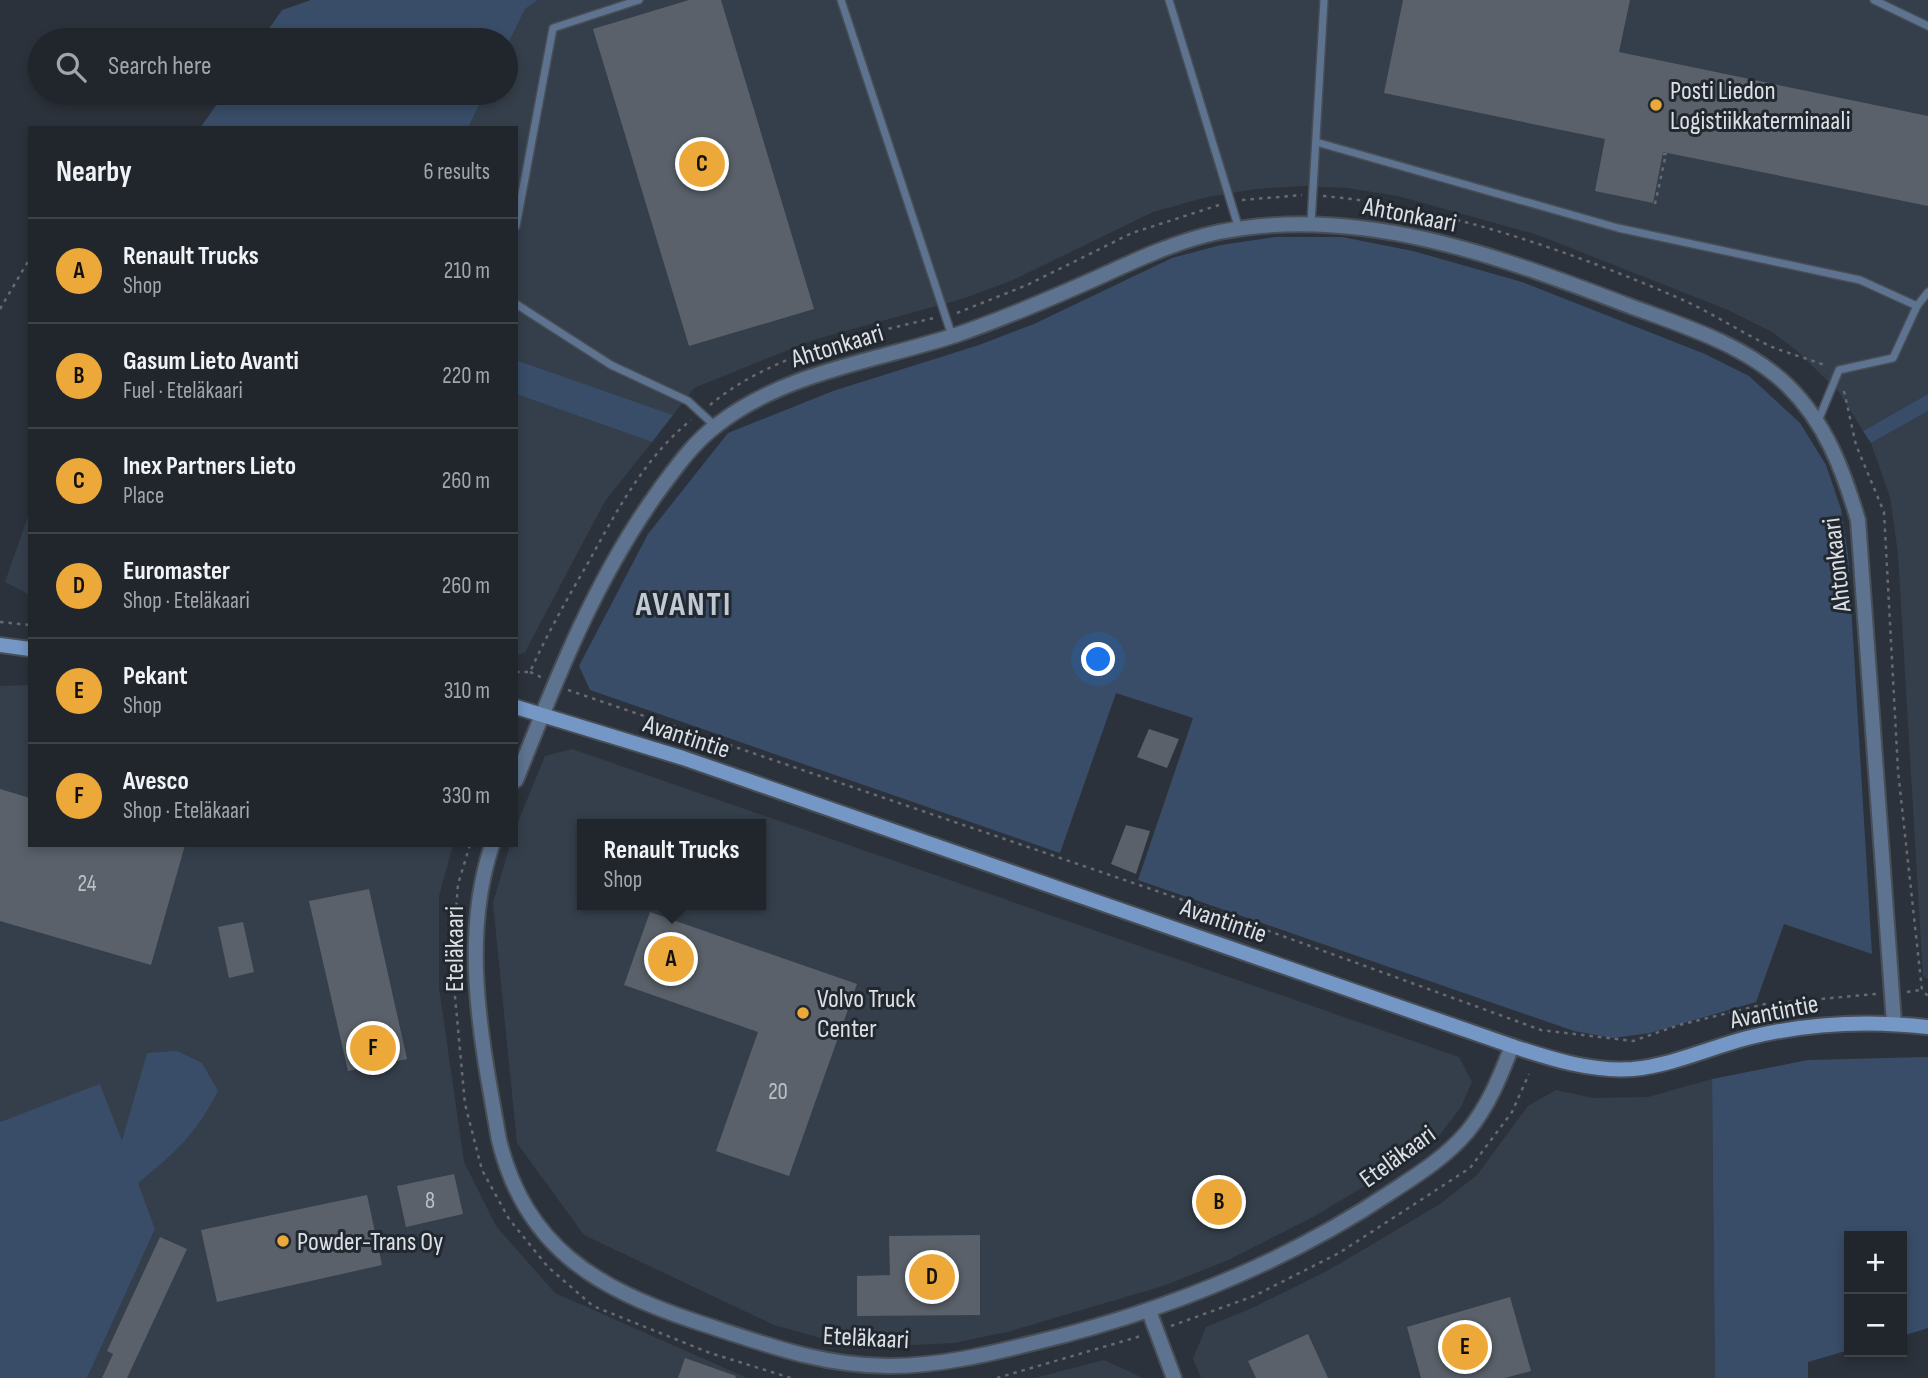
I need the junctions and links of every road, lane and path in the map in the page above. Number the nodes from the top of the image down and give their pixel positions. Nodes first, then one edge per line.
1 (639, 0) edge
2 (841, 0) edge
3 (1169, 0) edge
4 (1324, 0) edge
5 (1874, 0) edge
6 (1928, 26) edge
7 (1316, 142) junction
8 (1663, 154) dead end
9 (1314, 195) junction
10 (1231, 202) junction
11 (1655, 204) dead end
12 (518, 215) edge
13 (1311, 223) junction
14 (1239, 229) junction
15 (28, 261) edge
16 (1639, 272) dead end
17 (1635, 280) junction
18 (1928, 292) edge
19 (518, 305) edge
20 (1917, 306) junction
21 (0, 309) edge
22 (946, 315) junction
23 (952, 336) junction
24 (1839, 370) junction
25 (700, 413) junction
26 (1818, 422) junction
27 (715, 426) junction
28 (0, 622) edge
29 (28, 625) edge
30 (0, 645) edge
31 (28, 649) edge
32 (518, 672) edge
33 (530, 672) junction
34 (541, 677) dead end
35 (570, 691) dead end
36 (518, 708) edge
37 (541, 716) junction
38 (518, 775) edge
39 (469, 847) edge
40 (491, 847) edge
41 (1922, 990) junction
42 (1892, 994) junction
43 (1928, 996) edge
44 (1894, 1023) junction
45 (1928, 1027) edge
46 (1512, 1046) junction
47 (1149, 1311) junction
48 (791, 1378) edge
49 (1174, 1378) edge

1 - 12 lane
2 - 22 lane
3 - 10 lane
4 - 7 lane
5 - 6 lane
7 - 9 lane
7 - 20 lane
8 - 11 path
9 - 10 path
9 - 13 lane
9 - 17 path
10 - 14 lane
10 - 22 path
13 - 14 street, Ahtonkaari
13 - 26 street, Ahtonkaari
14 - 23 street, Ahtonkaari
15 - 21 path
16 - 17 path
17 - 24 path
18 - 20 lane
19 - 25 lane
20 - 24 lane
22 - 23 lane
22 - 25 path
23 - 27 street, Ahtonkaari
24 - 26 lane
24 - 41 path
25 - 27 lane
25 - 33 path
26 - 42 street, Ahtonkaari
27 - 37 street, Ahtonkaari
28 - 29 path
30 - 31 street
32 - 33 path
33 - 34 path
35 - 42 path
36 - 37 street, Avantintie
37 - 38 street
37 - 46 street, Avantintie
39 - 48 path
40 - 47 street, Eteläkaari
41 - 42 path
41 - 43 path
42 - 44 street, Ahtonkaari
44 - 45 street, Avantintie
44 - 46 street, Avantintie
46 - 47 street, Eteläkaari
47 - 49 street

